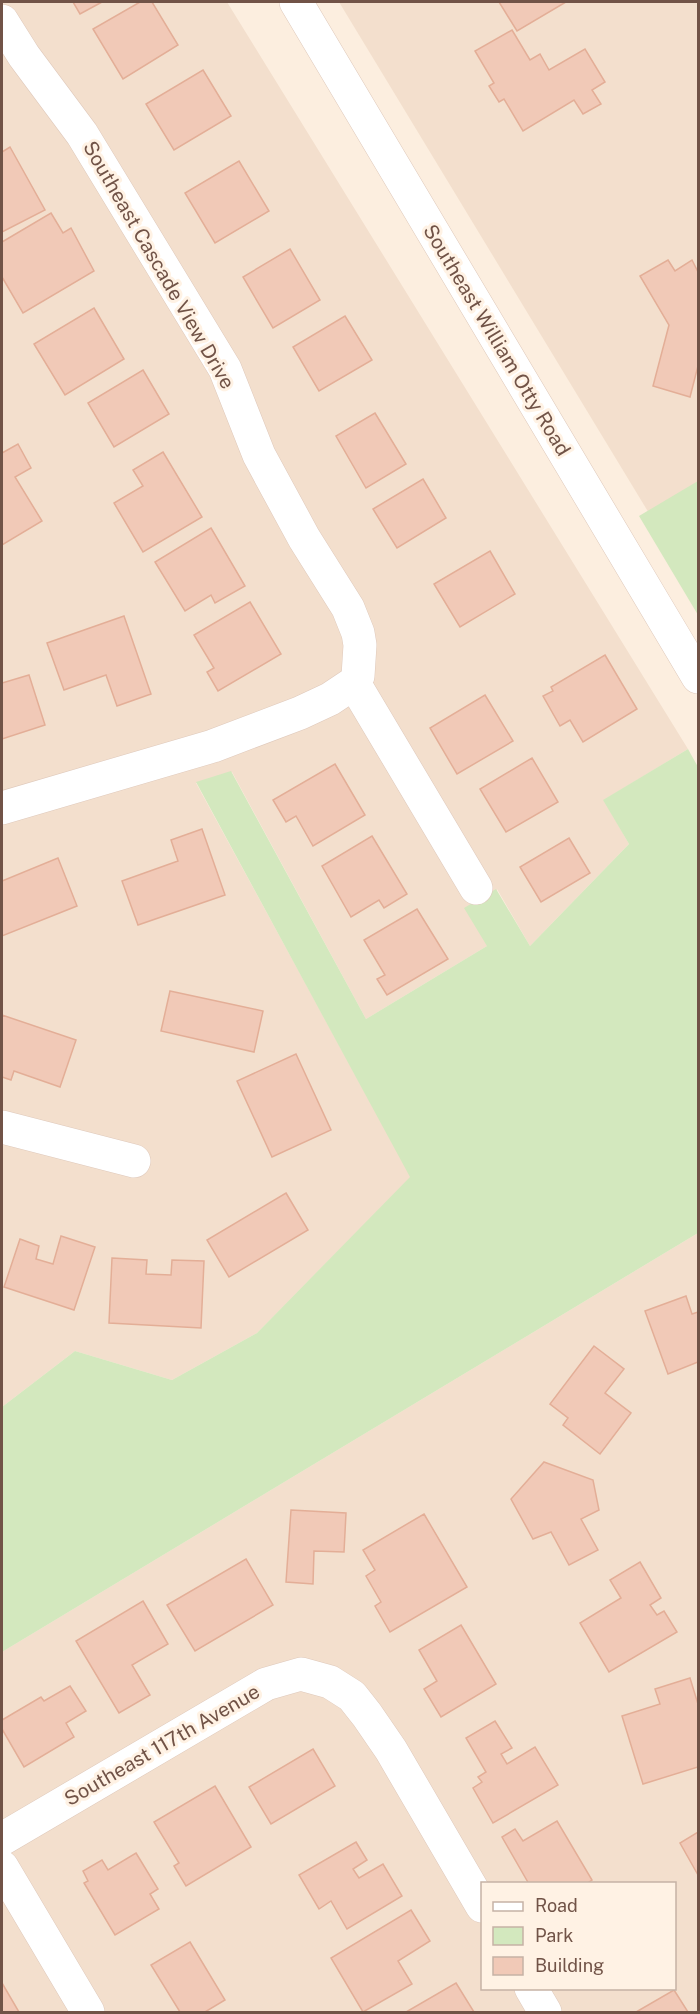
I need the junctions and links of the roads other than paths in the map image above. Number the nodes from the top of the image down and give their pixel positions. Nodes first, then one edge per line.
1 (296, 2) edge
2 (2, 21) edge
3 (699, 677) edge
4 (354, 683) junction
5 (2, 808) edge
6 (476, 888) dead end
7 (2, 1127) edge
8 (134, 1161) dead end
9 (2, 1839) edge
10 (2, 1867) edge
11 (481, 1903) edge
12 (532, 1990) edge
13 (88, 2013) edge
14 (545, 2013) edge

1 - 3 street, Southeast William Otty Road
2 - 4 street, Southeast Cascade View Drive
4 - 5 street
4 - 6 street
7 - 8 street
9 - 11 street, Southeast 117th Avenue
10 - 13 street
12 - 14 street

